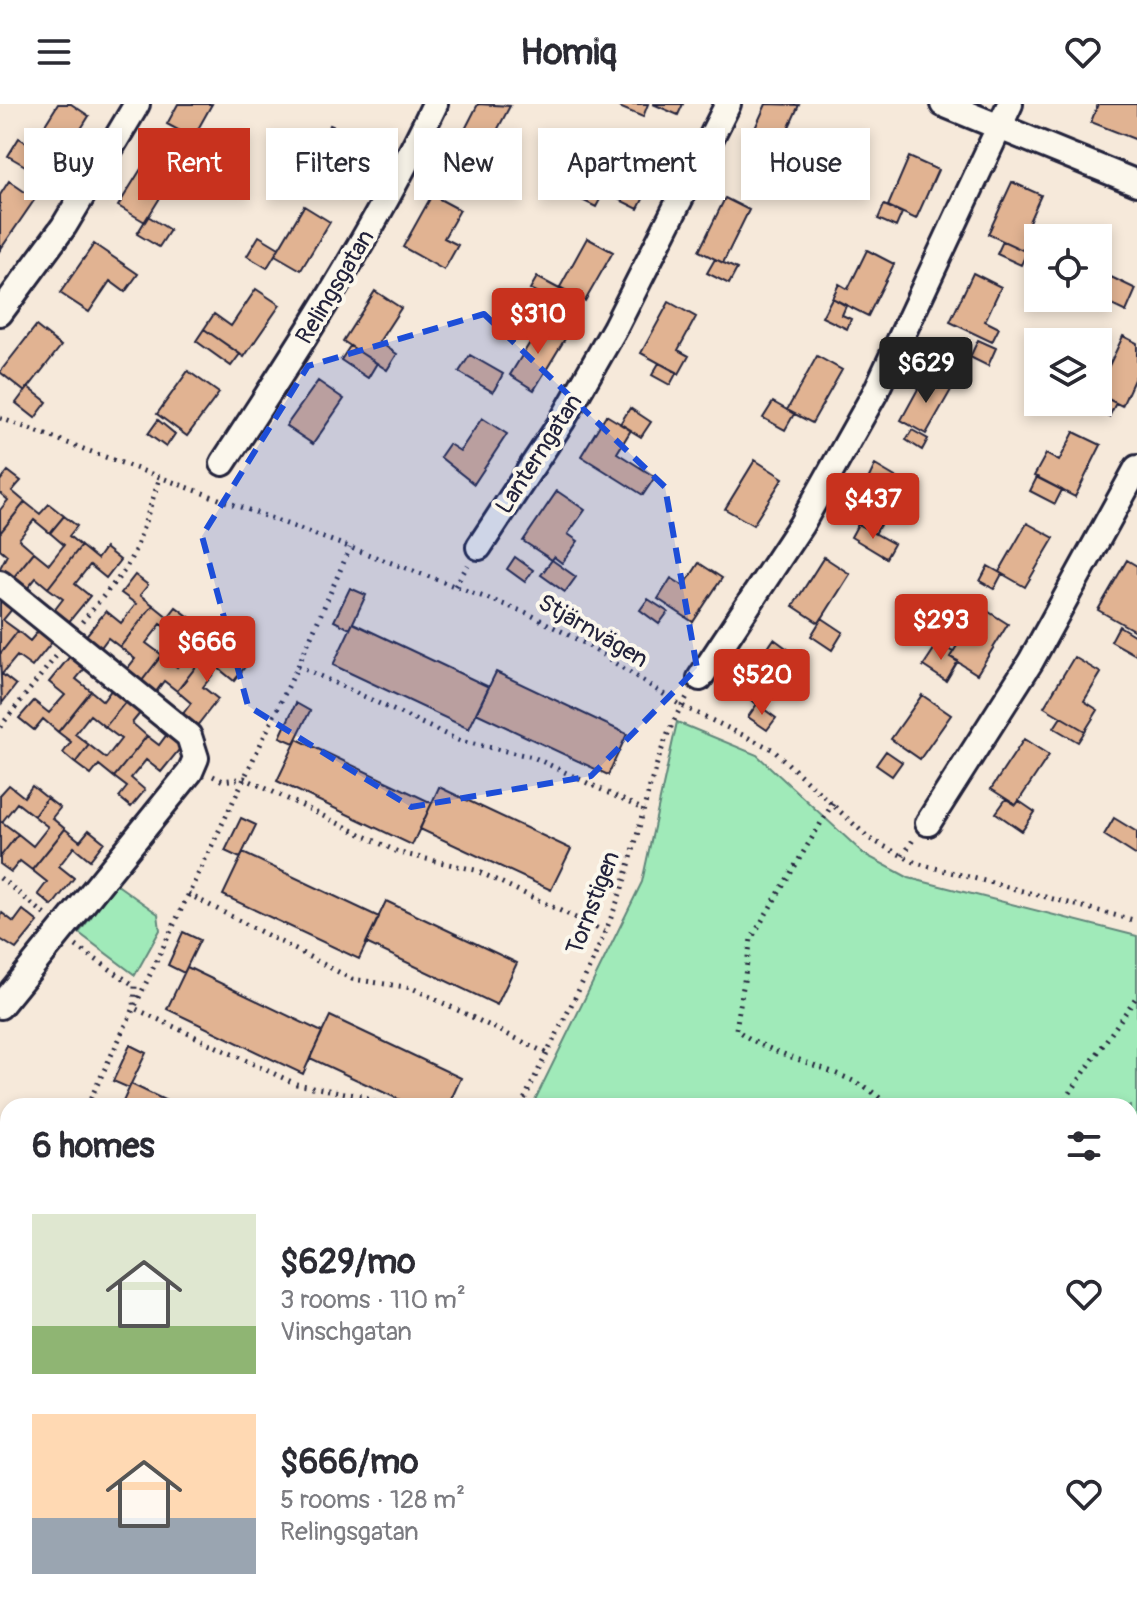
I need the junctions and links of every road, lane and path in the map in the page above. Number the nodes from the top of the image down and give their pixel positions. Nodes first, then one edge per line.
1 (137, 104) edge
2 (435, 104) edge
3 (728, 104) edge
4 (943, 104) edge
5 (1010, 104) edge
6 (1001, 128) junction
7 (1137, 183) edge
8 (0, 313) edge
9 (0, 418) edge
10 (223, 463) dead end
11 (1137, 468) edge
12 (160, 477) junction
13 (479, 547) dead end
14 (350, 548) junction
15 (0, 583) edge
16 (68, 639) junction
17 (298, 666) junction
18 (700, 678) dead end
19 (682, 706) junction
20 (0, 727) edge
21 (244, 778) junction
22 (833, 803) junction
23 (644, 810) junction
24 (928, 823) dead end
25 (0, 878) edge
26 (188, 894) junction
27 (1137, 921) edge
28 (605, 932) junction
29 (62, 933) junction
30 (1137, 996) edge
31 (0, 1006) edge
32 (134, 1008) junction
33 (546, 1053) junction
34 (91, 1098) edge
35 (365, 1098) edge
36 (525, 1098) edge
37 (875, 1098) edge
38 (1067, 1098) edge

1 - 8 street
2 - 10 street, Relingsgatan
3 - 13 street, Lanterngatan
4 - 6 street
5 - 6 street
6 - 7 street
6 - 18 street
9 - 12 path, Stjärnvägen
11 - 24 street
12 - 14 path, Stjärnvägen
12 - 16 path
14 - 17 path
14 - 19 path, Stjärnvägen
15 - 16 street
16 - 20 path
16 - 29 street
17 - 21 path
17 - 23 path
19 - 22 path, Stjärnvägen
19 - 23 path, Tornstigen
21 - 26 path
21 - 28 path
22 - 27 path, Stjärnvägen
22 - 37 path
23 - 28 path, Tornstigen
25 - 29 path
26 - 32 path
26 - 33 path
28 - 33 path, Tornstigen
29 - 31 street
29 - 32 path
30 - 38 path
32 - 34 path
32 - 35 path
33 - 36 path, Tornstigen

